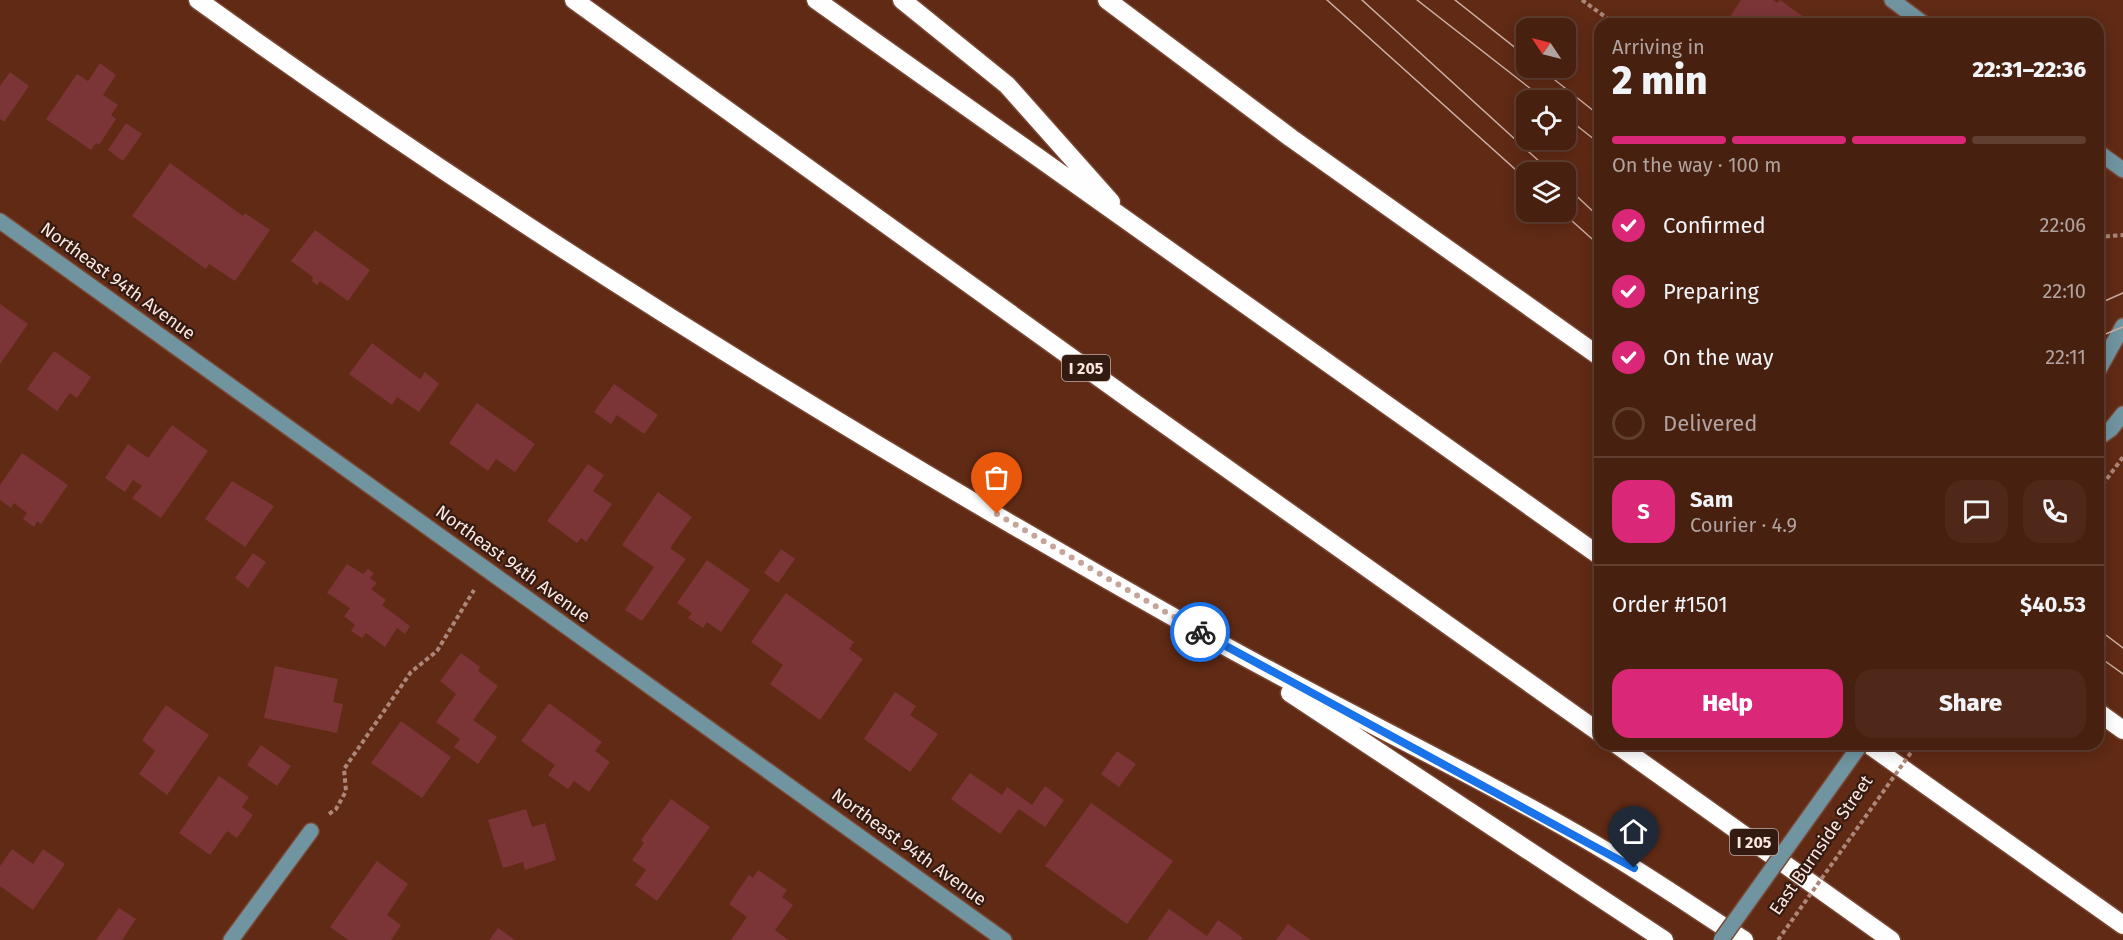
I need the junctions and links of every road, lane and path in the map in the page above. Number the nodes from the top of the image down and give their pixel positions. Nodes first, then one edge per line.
1 (198, 0) edge
2 (574, 0) edge
3 (816, 0) edge
4 (902, 0) edge
5 (1107, 0) edge
6 (1582, 0) edge
7 (1892, 0) edge
8 (1607, 18) edge
9 (1913, 18) edge
10 (2104, 156) edge
11 (2123, 170) edge
12 (0, 220) edge
13 (1132, 226) junction
14 (2123, 235) edge
15 (2104, 237) edge
16 (2123, 326) edge
17 (1594, 353) edge
18 (2104, 360) edge
19 (2123, 414) edge
20 (2104, 434) edge
21 (2123, 457) edge
22 (2104, 483) edge
23 (1594, 552) edge
24 (488, 570) junction
25 (1198, 632) junction
26 (2104, 716) edge
27 (1594, 729) edge
28 (2123, 730) edge
29 (1624, 750) edge
30 (1857, 750) edge
31 (1876, 750) edge
32 (1913, 750) edge
33 (310, 831) joint
34 (2123, 925) edge
35 (231, 940) edge
36 (1004, 940) edge
37 (1664, 940) edge
38 (1721, 940) edge
39 (1744, 940) edge
40 (1778, 940) edge
41 (1891, 940) edge

1 - 25 highway
2 - 27 highway, I 205
3 - 13 highway
4 - 13 highway
5 - 17 highway
6 - 8 path
7 - 9 street
10 - 11 street
12 - 24 street, Northeast 94th Avenue
13 - 23 highway
14 - 15 path
16 - 18 street
19 - 20 street
21 - 22 path
24 - 33 path
24 - 36 street, Northeast 94th Avenue
25 - 37 highway
25 - 39 highway
26 - 28 highway
29 - 41 highway, I 205
30 - 38 street, East Burnside Street, bridge
31 - 34 highway
32 - 40 path, East Burnside Street, bridge
33 - 35 street

